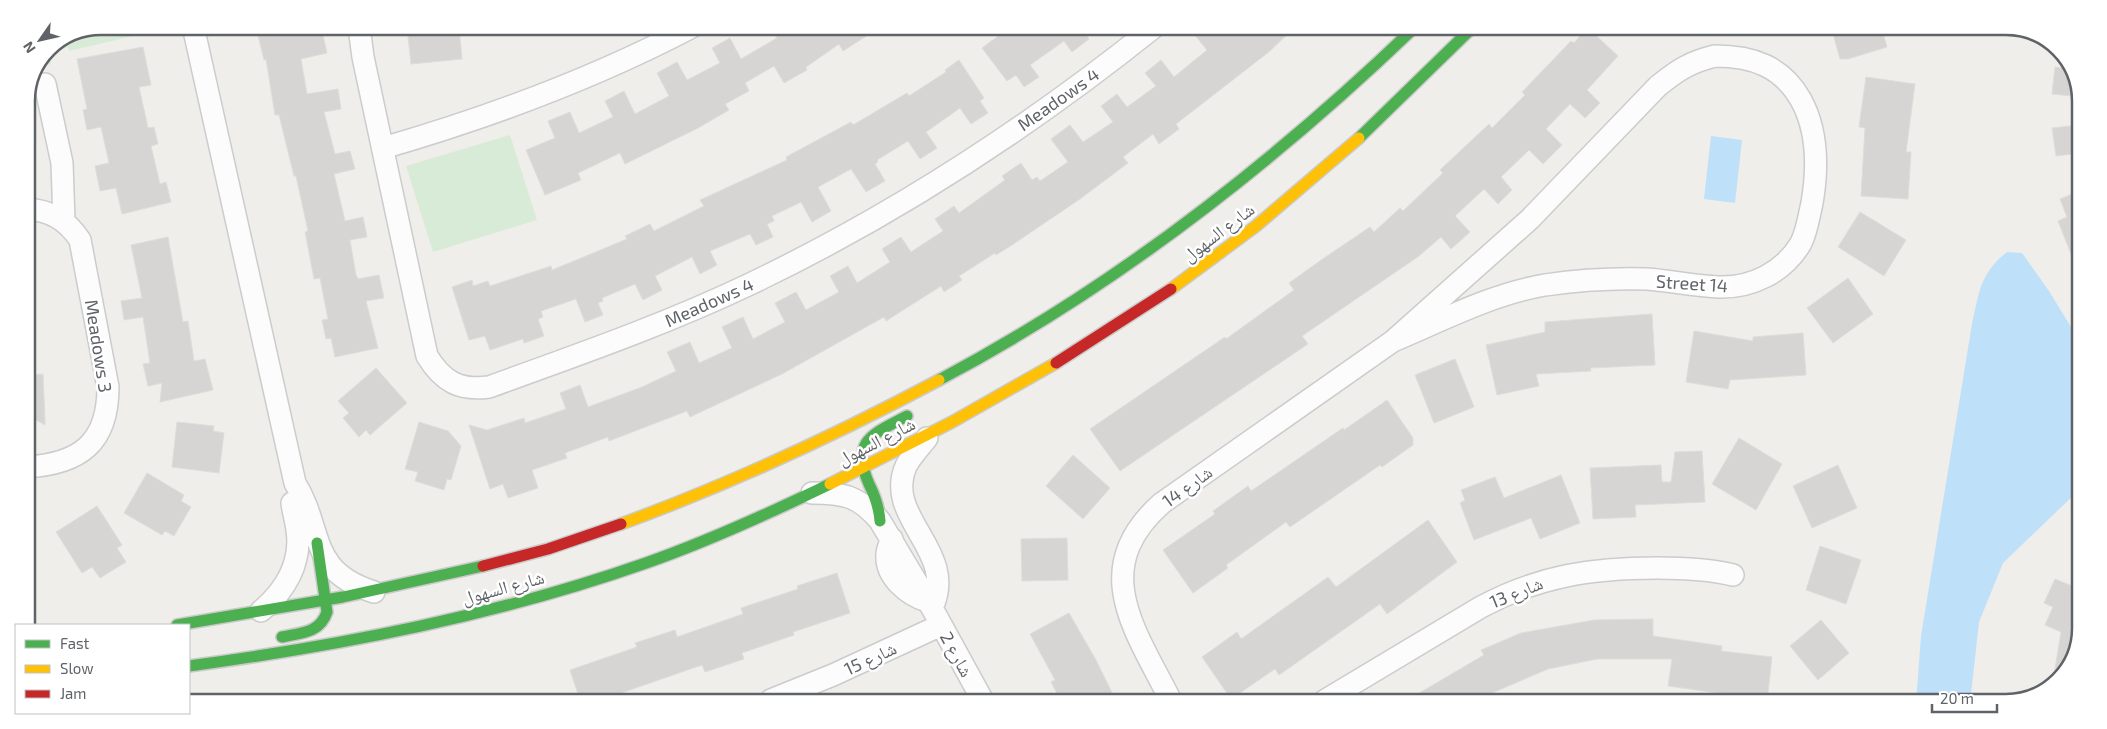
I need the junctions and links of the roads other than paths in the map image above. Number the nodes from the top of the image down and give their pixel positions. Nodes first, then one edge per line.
1 (195, 35) edge
2 (360, 35) edge
3 (662, 35) edge
4 (1145, 35) edge
5 (1406, 35) edge
6 (1465, 35) edge
7 (46, 84) dead end
8 (383, 148) junction
9 (35, 210) edge
10 (64, 221) junction
11 (1039, 324) junction
12 (1393, 341) junction
13 (964, 380) dead end
14 (917, 410) dead end
15 (932, 433) junction
16 (35, 466) edge
17 (861, 468) junction
18 (295, 483) junction
19 (812, 494) junction
20 (910, 516) junction
21 (886, 530) junction
22 (317, 543) junction
23 (1733, 575) dead end
24 (374, 592) junction
25 (325, 602) junction
26 (260, 611) junction
27 (934, 611) junction
28 (183, 624) edge
29 (273, 638) dead end
30 (228, 648) dead end
31 (190, 660) edge
32 (190, 666) edge
33 (797, 694) edge
34 (979, 694) edge
35 (1168, 694) edge
36 (1336, 694) edge

1 - 18 street
2 - 8 street, Meadows 4
3 - 8 street
4 - 8 street, Meadows 4
5 - 11 main road, شارع السهول
6 - 15 main road, شارع السهول
7 - 10 street
9 - 10 street, Meadows 3
10 - 16 street, Meadows 3
11 - 13 main road
11 - 24 main road, شارع السهول
12 - 12 street, Street 14
12 - 35 street, شارع 14
14 - 17 main road
15 - 17 main road, شارع السهول
15 - 20 street
17 - 19 main road, شارع السهول
17 - 21 main road
18 - 22 street
18 - 26 street
19 - 21 street
19 - 32 main road, شارع السهول
20 - 21 street
20 - 27 street
21 - 27 street
22 - 24 street
22 - 25 main road
23 - 36 street, شارع 13
24 - 25 main road, شارع السهول
25 - 26 main road, شارع السهول
25 - 29 main road
26 - 28 main road, شارع السهول
27 - 33 street, شارع 15
27 - 34 street, شارع 2
30 - 31 main road

